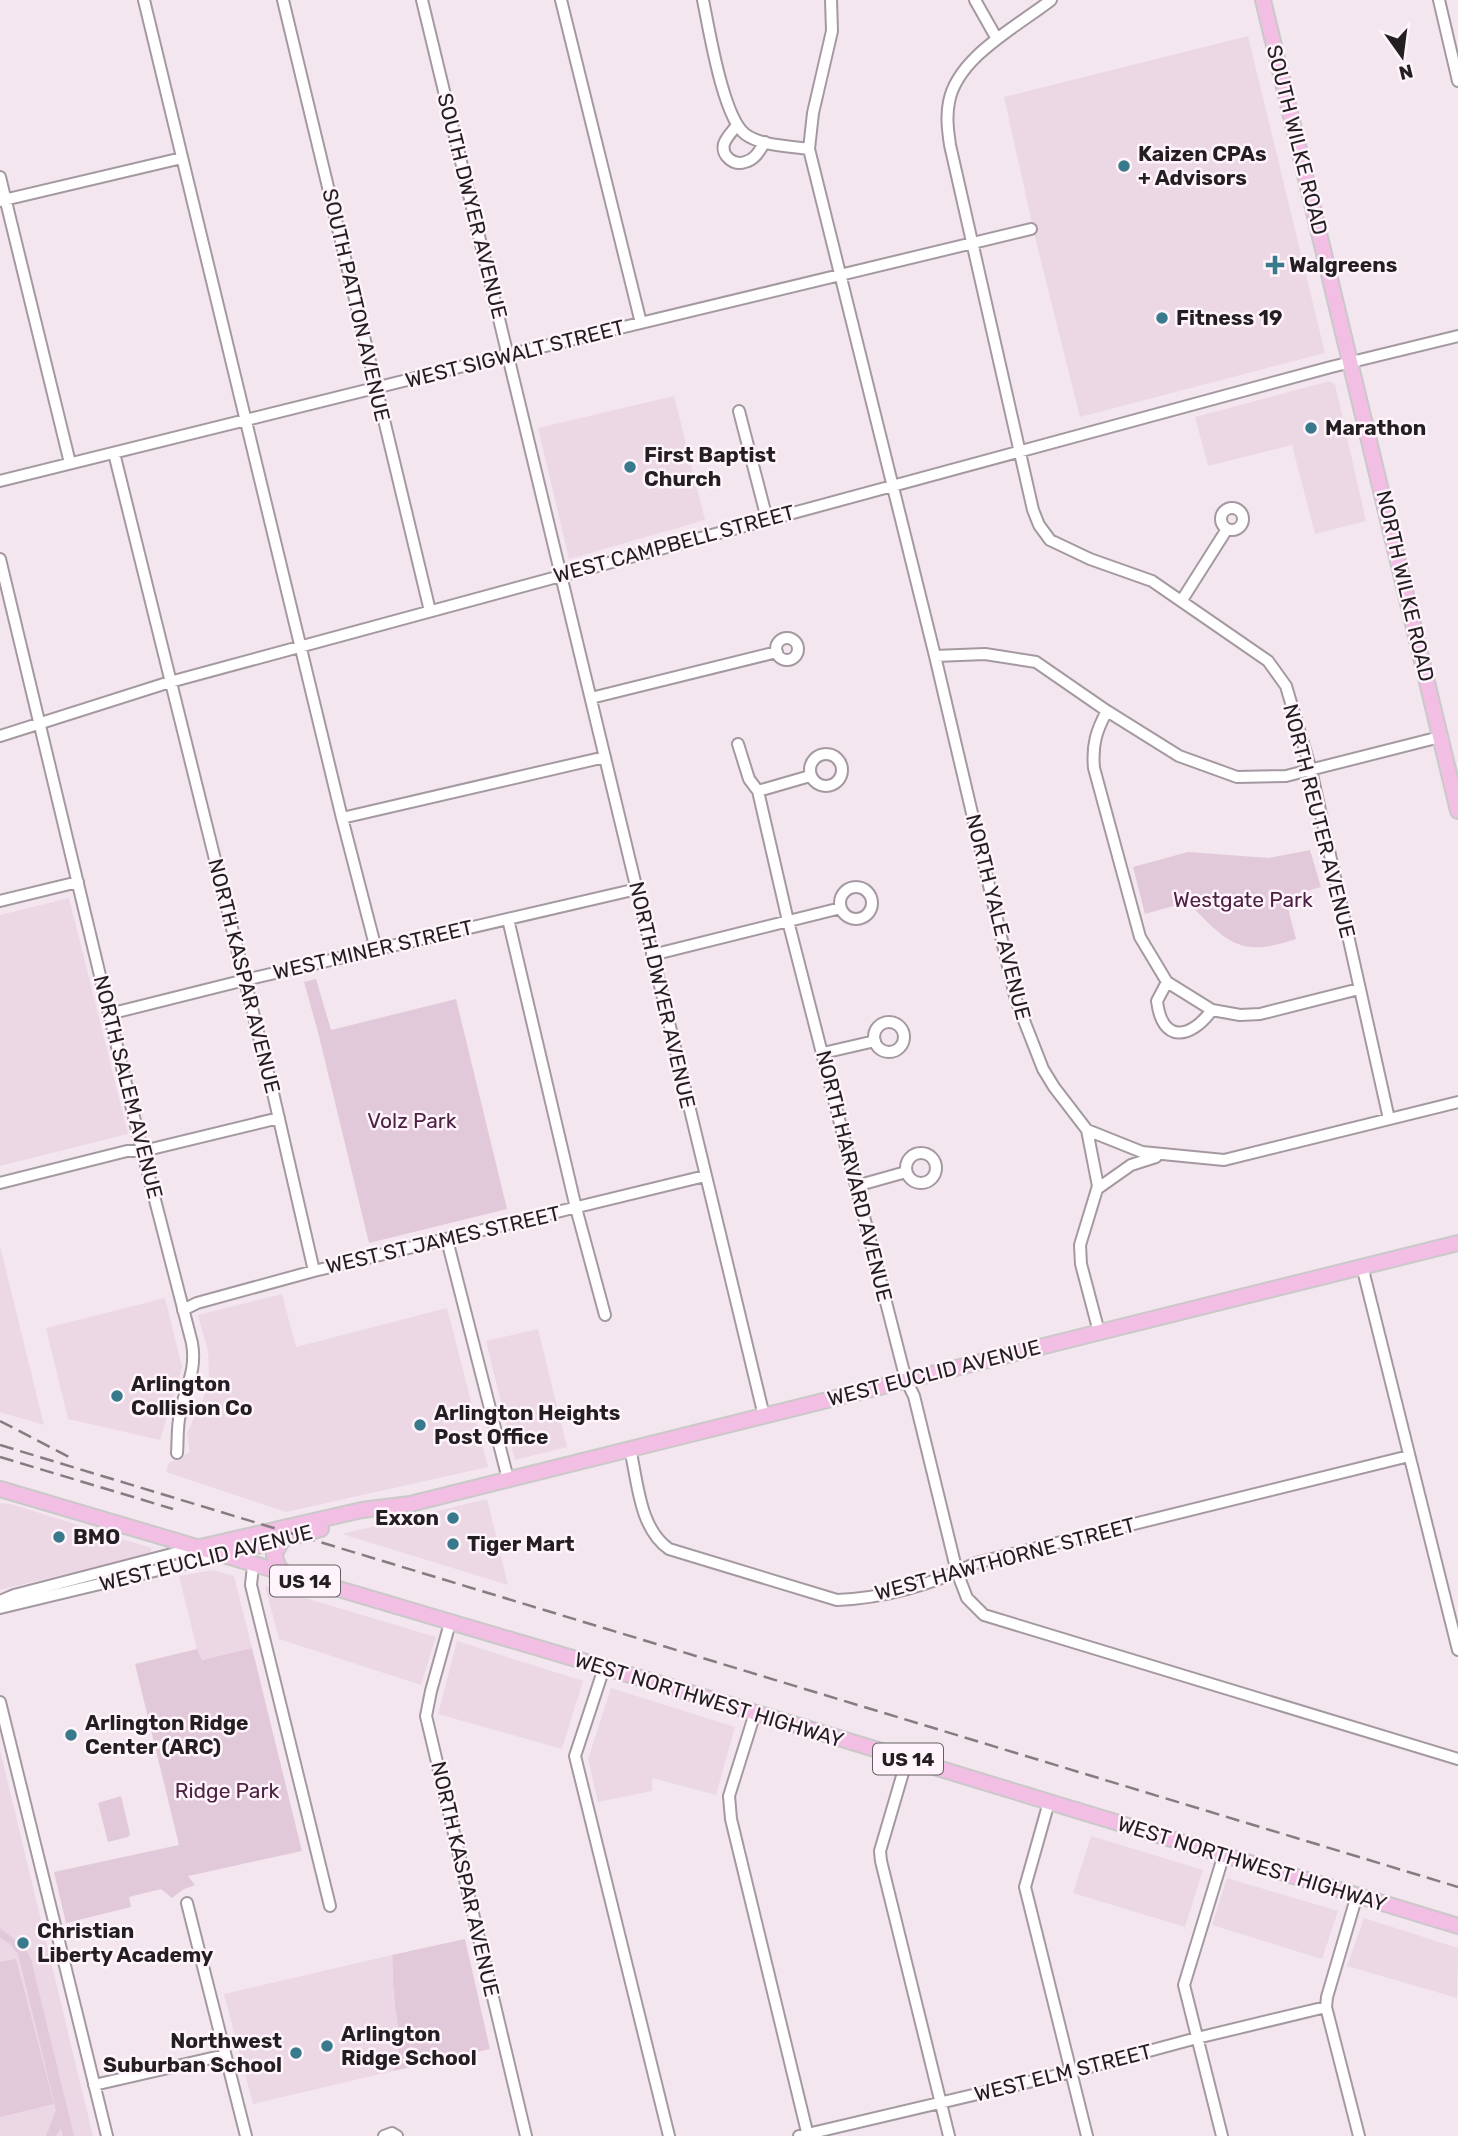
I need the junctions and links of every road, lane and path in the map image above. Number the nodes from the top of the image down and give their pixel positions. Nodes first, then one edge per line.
1 (144, 0) edge
2 (283, 0) edge
3 (422, 0) edge
4 (561, 0) edge
5 (703, 0) edge
6 (831, 0) edge
7 (975, 0) edge
8 (1051, 0) edge
9 (1263, 0) edge
10 (1439, 0) edge
11 (997, 39) junction
12 (1458, 81) edge
13 (737, 125) junction
14 (765, 142) junction
15 (809, 149) junction
16 (182, 158) junction
17 (0, 177) edge
18 (3, 200) edge
19 (1031, 229) dead end
20 (972, 243) junction
21 (840, 275) junction
22 (641, 323) junction
23 (1458, 336) edge
24 (508, 355) junction
25 (1351, 362) junction
26 (376, 389) junction
27 (739, 411) dead end
28 (247, 420) junction
29 (1020, 450) junction
30 (114, 453) junction
31 (70, 463) junction
32 (0, 481) edge
33 (891, 487) junction
34 (767, 519) junction
35 (1227, 529) dead end
36 (0, 559) edge
37 (562, 574) junction
38 (1182, 600) junction
39 (429, 611) junction
40 (300, 646) junction
41 (777, 652) dead end
42 (935, 656) junction
43 (170, 682) junction
44 (591, 698) junction
45 (1107, 711) junction
46 (39, 722) junction
47 (0, 736) edge
48 (1440, 737) junction
49 (738, 744) dead end
50 (605, 757) junction
51 (1311, 770) junction
52 (810, 776) dead end
53 (758, 790) junction
54 (1458, 811) edge
55 (342, 818) junction
56 (78, 882) junction
57 (636, 889) junction
58 (0, 901) edge
59 (841, 908) dead end
60 (508, 919) junction
61 (788, 921) junction
62 (376, 949) junction
63 (652, 955) junction
64 (244, 980) junction
65 (1167, 982) junction
66 (1359, 989) junction
67 (1212, 1010) junction
68 (109, 1014) junction
69 (875, 1041) dead end
70 (823, 1053) junction
71 (1458, 1102) edge
72 (279, 1118) junction
73 (1390, 1119) junction
74 (1087, 1130) junction
75 (143, 1152) junction
76 (1166, 1155) junction
77 (906, 1172) dead end
78 (705, 1176) junction
79 (0, 1183) edge
80 (856, 1186) junction
81 (1097, 1189) junction
82 (576, 1209) junction
83 (447, 1240) junction
84 (1458, 1243) edge
85 (1362, 1266) junction
86 (314, 1271) junction
87 (183, 1310) junction
88 (605, 1315) dead end
89 (1099, 1332) junction
90 (906, 1380) junction
91 (764, 1416) junction
92 (630, 1449) junction
93 (177, 1453) dead end
94 (1409, 1456) junction
95 (508, 1479) junction
96 (0, 1489) edge
97 (410, 1504) junction
98 (283, 1539) junction
99 (195, 1548) junction
100 (221, 1555) junction
101 (253, 1566) junction
102 (957, 1572) junction
103 (290, 1576) junction
104 (0, 1601) edge
105 (0, 1608) edge
106 (1454, 1615) edge
107 (450, 1623) junction
108 (1458, 1650) edge
109 (604, 1668) junction
110 (0, 1702) edge
111 (755, 1713) junction
112 (907, 1759) junction
113 (1458, 1759) edge
114 (1049, 1802) junction
115 (1224, 1854) junction
116 (1357, 1895) junction
117 (187, 1903) dead end
118 (330, 1906) dead end
119 (1458, 1926) edge
120 (1326, 2007) junction
121 (1197, 2038) junction
122 (225, 2055) junction
123 (1071, 2072) junction
124 (94, 2085) junction
125 (941, 2103) junction
126 (805, 2135) edge
127 (107, 2136) edge
128 (246, 2136) edge
129 (384, 2136) edge
130 (397, 2136) edge
131 (526, 2136) edge
132 (669, 2136) edge
133 (949, 2136) edge
134 (1087, 2136) edge
135 (1222, 2136) edge
136 (1359, 2136) edge

1 - 16 street
2 - 26 street, SOUTH PATTON AVENUE
3 - 24 street, SOUTH DWYER AVENUE
4 - 22 street
5 - 13 street
6 - 15 street
7 - 11 street
8 - 11 street, NORTH REUTER AVENUE
9 - 25 main road, SOUTH WILKE ROAD
10 - 12 street
11 - 20 street, NORTH REUTER AVENUE
13 - 14 street
13 - 14 street
14 - 15 street
15 - 21 street, NORTH YALE AVENUE
16 - 18 street
16 - 28 street
17 - 18 street
18 - 31 street
19 - 20 street, WEST SIGWALT STREET
20 - 21 street, WEST SIGWALT STREET
20 - 29 street, NORTH REUTER AVENUE
21 - 22 street, WEST SIGWALT STREET
21 - 33 street, NORTH YALE AVENUE
22 - 24 street, WEST SIGWALT STREET
23 - 25 street, WEST CAMPBELL STREET
24 - 26 street, WEST SIGWALT STREET
24 - 37 street, SOUTH DWYER AVENUE
25 - 29 street, WEST CAMPBELL STREET
25 - 48 main road, NORTH WILKE ROAD
26 - 28 street, WEST SIGWALT STREET
26 - 39 street, SOUTH PATTON AVENUE
27 - 34 street
28 - 30 street, WEST SIGWALT STREET
28 - 40 street
29 - 33 street, WEST CAMPBELL STREET
29 - 38 street, NORTH REUTER AVENUE
30 - 31 street, WEST SIGWALT STREET
30 - 43 street, NORTH KASPAR AVENUE
31 - 32 street, WEST SIGWALT STREET
33 - 34 street, WEST CAMPBELL STREET
33 - 42 street, NORTH YALE AVENUE
34 - 37 street, WEST CAMPBELL STREET
35 - 38 street
36 - 46 street, NORTH SALEM AVENUE
37 - 39 street, WEST CAMPBELL STREET
37 - 44 street, NORTH DWYER AVENUE
38 - 51 street, NORTH REUTER AVENUE
39 - 40 street, WEST CAMPBELL STREET
40 - 43 street, WEST CAMPBELL STREET
40 - 55 street
41 - 44 street
42 - 45 street
42 - 74 street, NORTH YALE AVENUE
43 - 46 street, WEST CAMPBELL STREET
43 - 64 street, NORTH KASPAR AVENUE
44 - 50 street, NORTH DWYER AVENUE
45 - 51 street
45 - 65 street
46 - 47 street, WEST CAMPBELL STREET
46 - 56 street, NORTH SALEM AVENUE
48 - 51 street
48 - 54 main road, NORTH WILKE ROAD
49 - 53 street, NORTH HARVARD AVENUE
50 - 55 street
50 - 57 street, NORTH DWYER AVENUE
51 - 66 street, NORTH REUTER AVENUE
52 - 53 street
53 - 61 street, NORTH HARVARD AVENUE
55 - 62 street
56 - 58 street
56 - 68 street, NORTH SALEM AVENUE
57 - 60 street, WEST MINER STREET
57 - 63 street, NORTH DWYER AVENUE
59 - 61 street
60 - 62 street, WEST MINER STREET
60 - 82 street
61 - 63 street
61 - 70 street, NORTH HARVARD AVENUE
62 - 64 street, WEST MINER STREET
63 - 78 street, NORTH DWYER AVENUE
64 - 68 street, WEST MINER STREET
64 - 72 street, NORTH KASPAR AVENUE
65 - 67 street
65 - 67 street
66 - 67 street
66 - 73 street, NORTH REUTER AVENUE
68 - 75 street, NORTH SALEM AVENUE
69 - 70 street
70 - 80 street, NORTH HARVARD AVENUE
71 - 73 street
72 - 75 street
72 - 86 street, NORTH KASPAR AVENUE
73 - 76 street
74 - 76 street
74 - 81 street, NORTH YALE AVENUE
75 - 79 street
75 - 87 street, NORTH SALEM AVENUE
76 - 81 street
77 - 80 street
78 - 82 street, WEST ST JAMES STREET
78 - 91 street, NORTH DWYER AVENUE
80 - 90 street, NORTH HARVARD AVENUE
81 - 89 street, NORTH YALE AVENUE
82 - 83 street, WEST ST JAMES STREET
82 - 88 street
83 - 86 street, WEST ST JAMES STREET
83 - 95 street
84 - 85 main road, WEST EUCLID AVENUE
85 - 89 main road, WEST EUCLID AVENUE
85 - 94 street
86 - 87 street, WEST ST JAMES STREET
87 - 93 street, NORTH SALEM AVENUE
89 - 90 main road, WEST EUCLID AVENUE
90 - 91 main road, WEST EUCLID AVENUE
90 - 102 street, NORTH HARVARD AVENUE
91 - 92 main road, WEST EUCLID AVENUE
92 - 95 main road, WEST EUCLID AVENUE
92 - 102 street, WEST HAWTHORNE STREET
94 - 102 street, WEST HAWTHORNE STREET
94 - 106 street
95 - 97 main road, WEST EUCLID AVENUE
96 - 99 main road, WEST NORTHWEST HIGHWAY / US 14
97 - 98 main road, WEST EUCLID AVENUE
97 - 99 main road, WEST EUCLID AVENUE
98 - 100 main road, WEST EUCLID AVENUE
98 - 103 main road
99 - 100 main road, WEST NORTHWEST HIGHWAY / US 14
99 - 104 street, WEST EUCLID AVENUE
100 - 101 main road, WEST NORTHWEST HIGHWAY / US 14
100 - 105 street, WEST EUCLID AVENUE
101 - 103 main road, WEST NORTHWEST HIGHWAY / US 14
101 - 118 street
102 - 113 street, NORTH HARVARD AVENUE
103 - 107 main road, WEST NORTHWEST HIGHWAY / US 14
106 - 108 street
107 - 109 main road, WEST NORTHWEST HIGHWAY / US 14
107 - 131 street, NORTH KASPAR AVENUE
109 - 111 main road, WEST NORTHWEST HIGHWAY / US 14
109 - 132 street
110 - 124 street
111 - 112 main road, WEST NORTHWEST HIGHWAY / US 14
111 - 126 street
112 - 114 main road, WEST NORTHWEST HIGHWAY / US 14
112 - 125 street
114 - 115 main road, WEST NORTHWEST HIGHWAY / US 14
114 - 123 street
115 - 116 main road, WEST NORTHWEST HIGHWAY / US 14
115 - 121 street
116 - 119 main road, WEST NORTHWEST HIGHWAY / US 14
116 - 120 street
117 - 122 street
120 - 121 street, WEST ELM STREET
120 - 136 street
121 - 123 street, WEST ELM STREET
121 - 135 street
122 - 124 street
122 - 128 street
123 - 125 street, WEST ELM STREET
123 - 134 street
124 - 127 street
125 - 126 street, WEST ELM STREET
125 - 133 street
129 - 130 street

